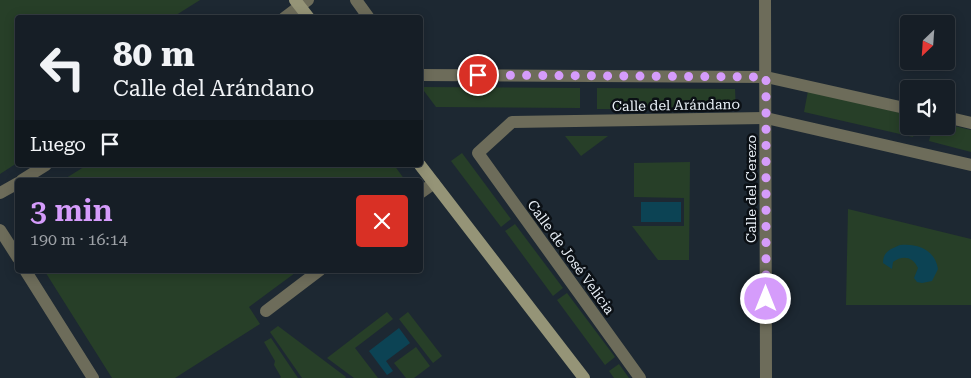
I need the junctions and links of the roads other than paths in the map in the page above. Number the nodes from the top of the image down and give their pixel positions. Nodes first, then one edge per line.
1 (356, 0) edge
2 (765, 0) edge
3 (301, 2) edge
4 (287, 15) edge
5 (308, 15) edge
6 (368, 15) edge
7 (423, 75) edge
8 (766, 77) junction
9 (900, 107) edge
10 (766, 118) junction
11 (955, 119) edge
12 (971, 123) edge
13 (478, 153) joint
14 (971, 165) edge
15 (43, 167) edge
16 (422, 167) edge
17 (25, 178) edge
18 (434, 183) junction
19 (15, 184) edge
20 (423, 192) edge
21 (0, 193) edge
22 (0, 230) edge
23 (15, 253) edge
24 (27, 273) edge
25 (316, 273) edge
26 (266, 311) dead end
27 (93, 378) edge
28 (584, 378) edge
29 (640, 378) edge
30 (766, 378) edge

1 - 6 street
2 - 8 street, Calle del Cerezo
3 - 4 street
3 - 5 street
7 - 8 street, Calle del Arándano
8 - 9 street, Calle del Arándano
8 - 10 street, Calle del Cerezo
10 - 13 street, Calle del Arándano
10 - 14 street, Calle del Arándano
10 - 30 street, Calle del Cerezo
11 - 12 street
13 - 29 street, Calle de José Velicia
15 - 17 street
16 - 18 street
18 - 20 street
18 - 28 street
19 - 21 street
22 - 23 street
24 - 27 street
25 - 26 street

